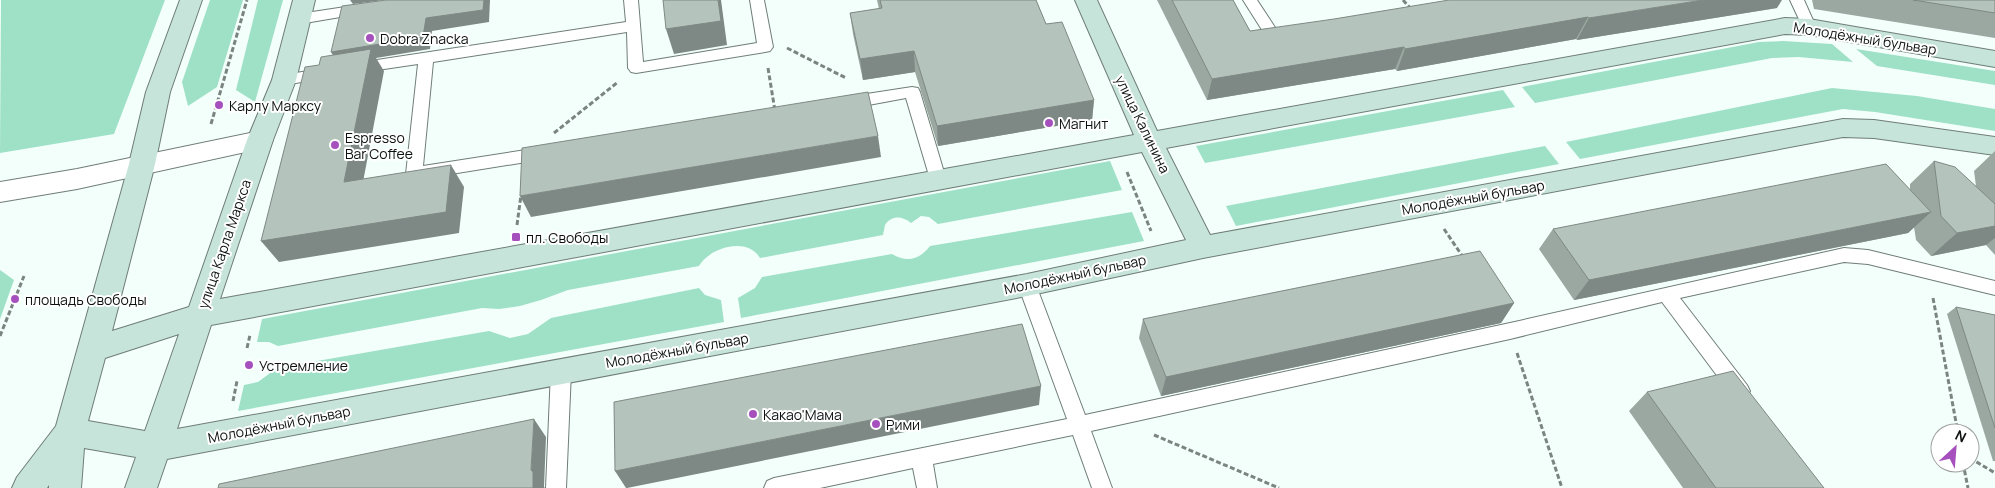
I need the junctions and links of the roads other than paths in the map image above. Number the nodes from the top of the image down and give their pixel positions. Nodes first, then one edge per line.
1 (191, 0) edge
2 (631, 0) edge
3 (757, 0) edge
4 (1086, 0) edge
5 (1250, 0) edge
6 (1797, 0) edge
7 (382, 7) edge
8 (302, 9) edge
9 (634, 26) junction
10 (1809, 27) junction
11 (1301, 33) edge
12 (426, 58) junction
13 (1995, 59) edge
14 (284, 80) junction
15 (834, 105) edge
16 (260, 140) junction
17 (1150, 142) junction
18 (1995, 146) edge
19 (563, 150) edge
20 (142, 164) junction
21 (938, 179) junction
22 (0, 192) edge
23 (1203, 247) junction
24 (1026, 285) junction
25 (1995, 288) edge
26 (1666, 294) junction
27 (200, 315) junction
28 (94, 349) junction
29 (561, 371) junction
30 (1748, 403) edge
31 (1079, 425) junction
32 (70, 432) junction
33 (156, 447) junction
34 (922, 459) junction
35 (28, 488) edge
36 (65, 488) edge
37 (141, 488) edge
38 (556, 488) edge
39 (774, 488) edge
40 (927, 488) edge
41 (1102, 488) edge

1 - 20 main road
2 - 9 lane
3 - 9 lane
4 - 17 main road, улица Калинина
5 - 11 lane
6 - 10 lane
7 - 8 lane
8 - 14 main road, улица Карла Маркса
9 - 12 lane
10 - 13 main road, Молодёжный бульвар
10 - 17 main road, Молодёжный бульвар
12 - 14 lane
12 - 19 lane
14 - 16 main road, улица Карла Маркса
15 - 21 lane
16 - 20 street
16 - 27 main road, улица Карла Маркса
17 - 21 main road, Молодёжный бульвар
17 - 23 main road, улица Калинина
18 - 23 main road, Молодёжный бульвар
20 - 22 street
20 - 28 main road
21 - 27 main road, Молодёжный бульвар
23 - 24 main road, Молодёжный бульвар
24 - 29 main road, Молодёжный бульвар
24 - 31 lane
25 - 26 lane
26 - 30 lane
26 - 31 lane
27 - 28 main road, Молодёжный бульвар
27 - 33 main road, улица Карла Маркса
28 - 32 main road
29 - 33 main road, Молодёжный бульвар
29 - 38 lane
31 - 34 lane
31 - 41 lane
32 - 33 main road
32 - 35 main road
32 - 36 main road
33 - 37 main road, улица Карла Маркса
34 - 39 lane
34 - 40 lane

